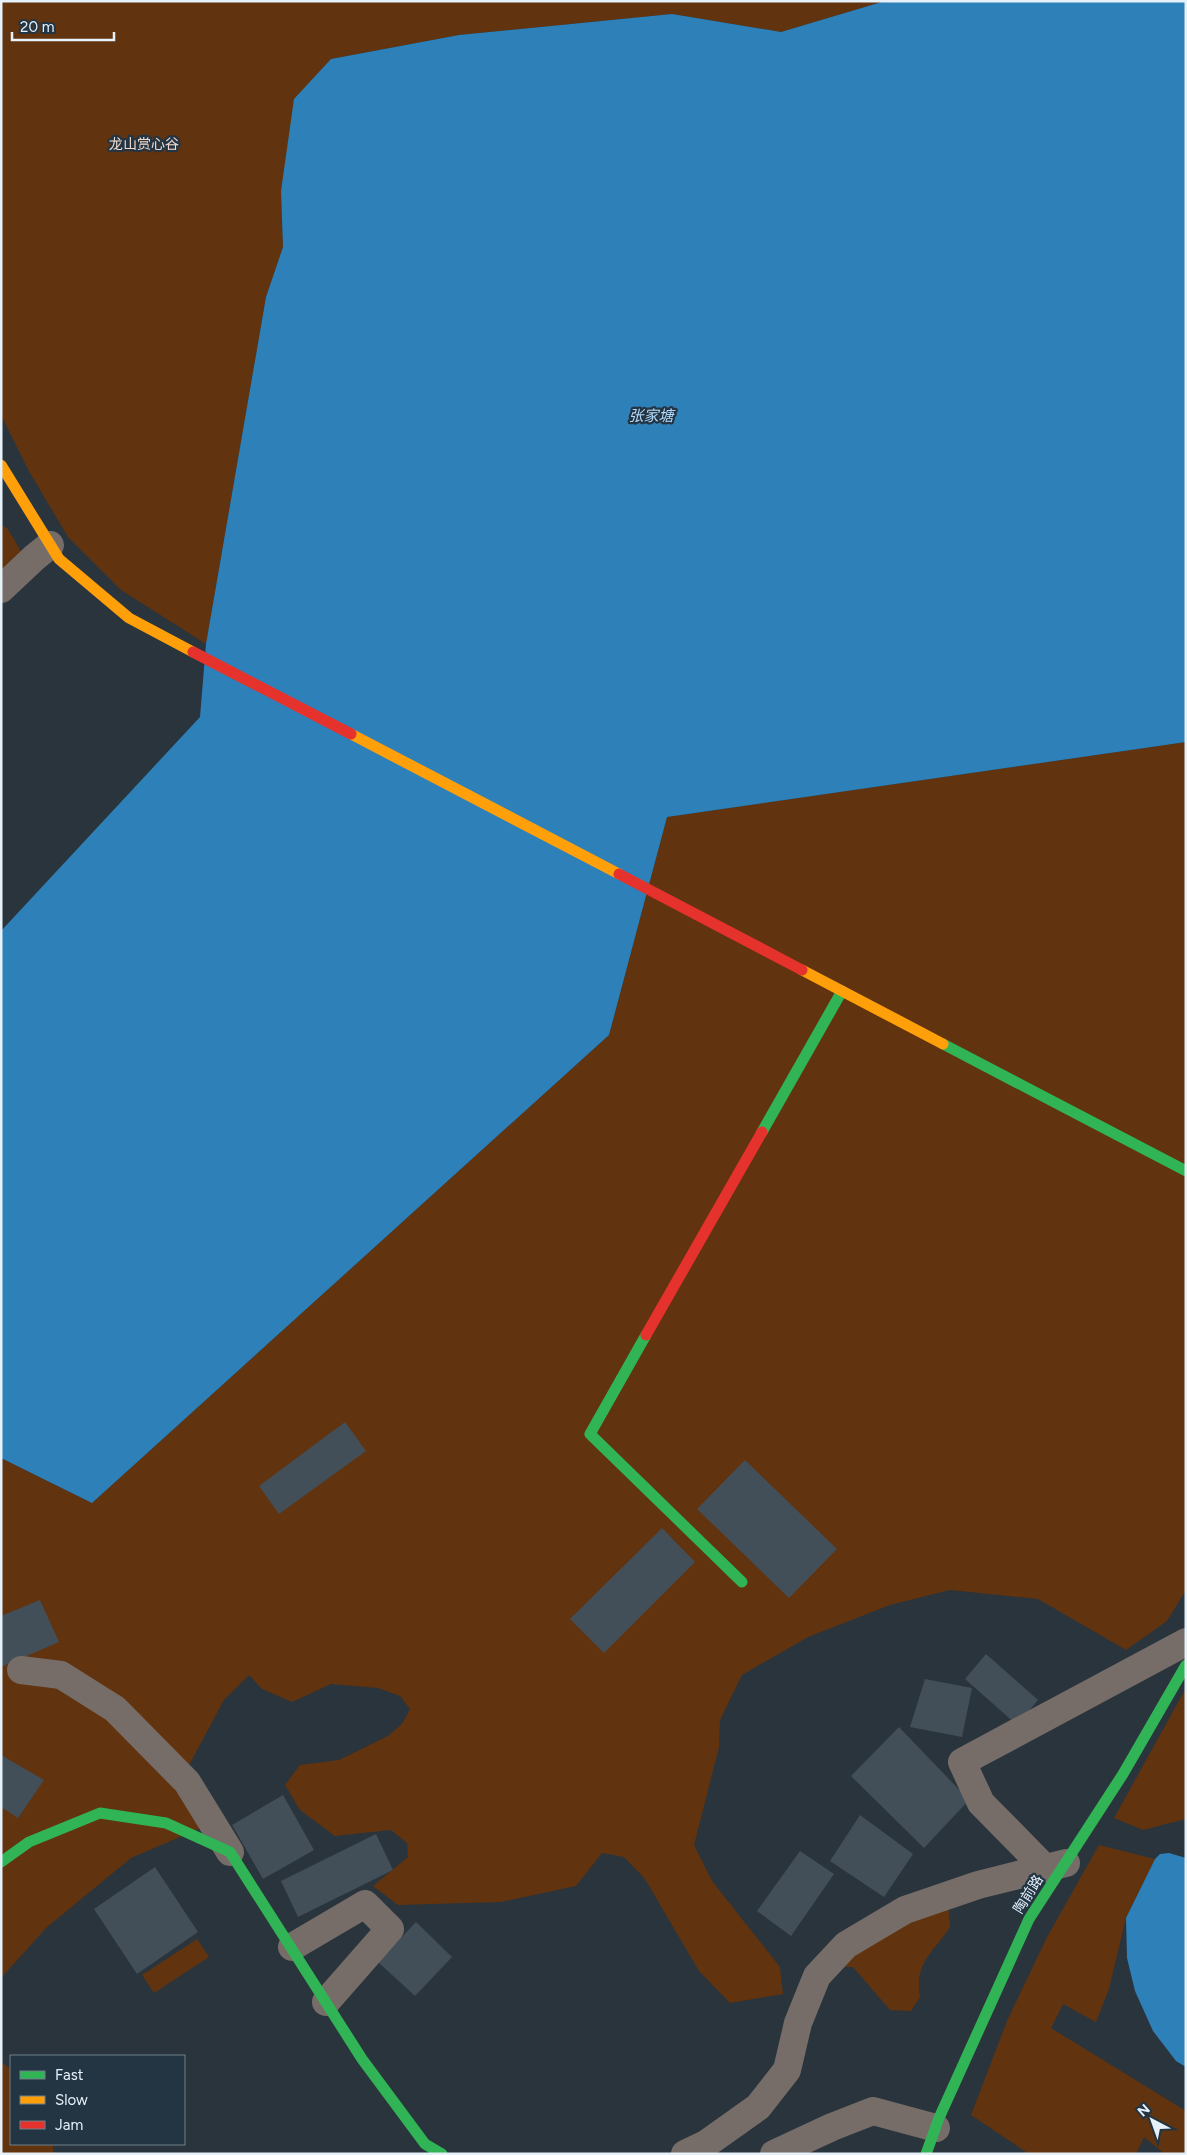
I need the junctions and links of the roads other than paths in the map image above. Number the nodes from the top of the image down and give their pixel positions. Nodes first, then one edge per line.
1 (1, 464) edge
2 (50, 545) junction
3 (1, 589) edge
4 (842, 991) junction
5 (1186, 1171) edge
6 (742, 1582) dead end
7 (1186, 1642) edge
8 (1186, 1665) edge
9 (21, 1670) dead end
10 (230, 1852) junction
11 (1, 1862) edge
12 (1055, 1865) junction
13 (292, 1947) junction
14 (326, 2002) junction
15 (936, 2128) junction
16 (442, 2154) edge
17 (685, 2154) edge
18 (774, 2154) edge
19 (926, 2154) edge

1 - 2 street
2 - 3 street
2 - 4 street
4 - 5 street
4 - 6 street
7 - 12 street
8 - 12 street, 陶前路
9 - 10 street
10 - 11 street
10 - 13 street
12 - 15 street, 陶前路
12 - 17 street
13 - 14 street
13 - 14 street
14 - 16 street
15 - 18 street
15 - 19 street, 陶前路

